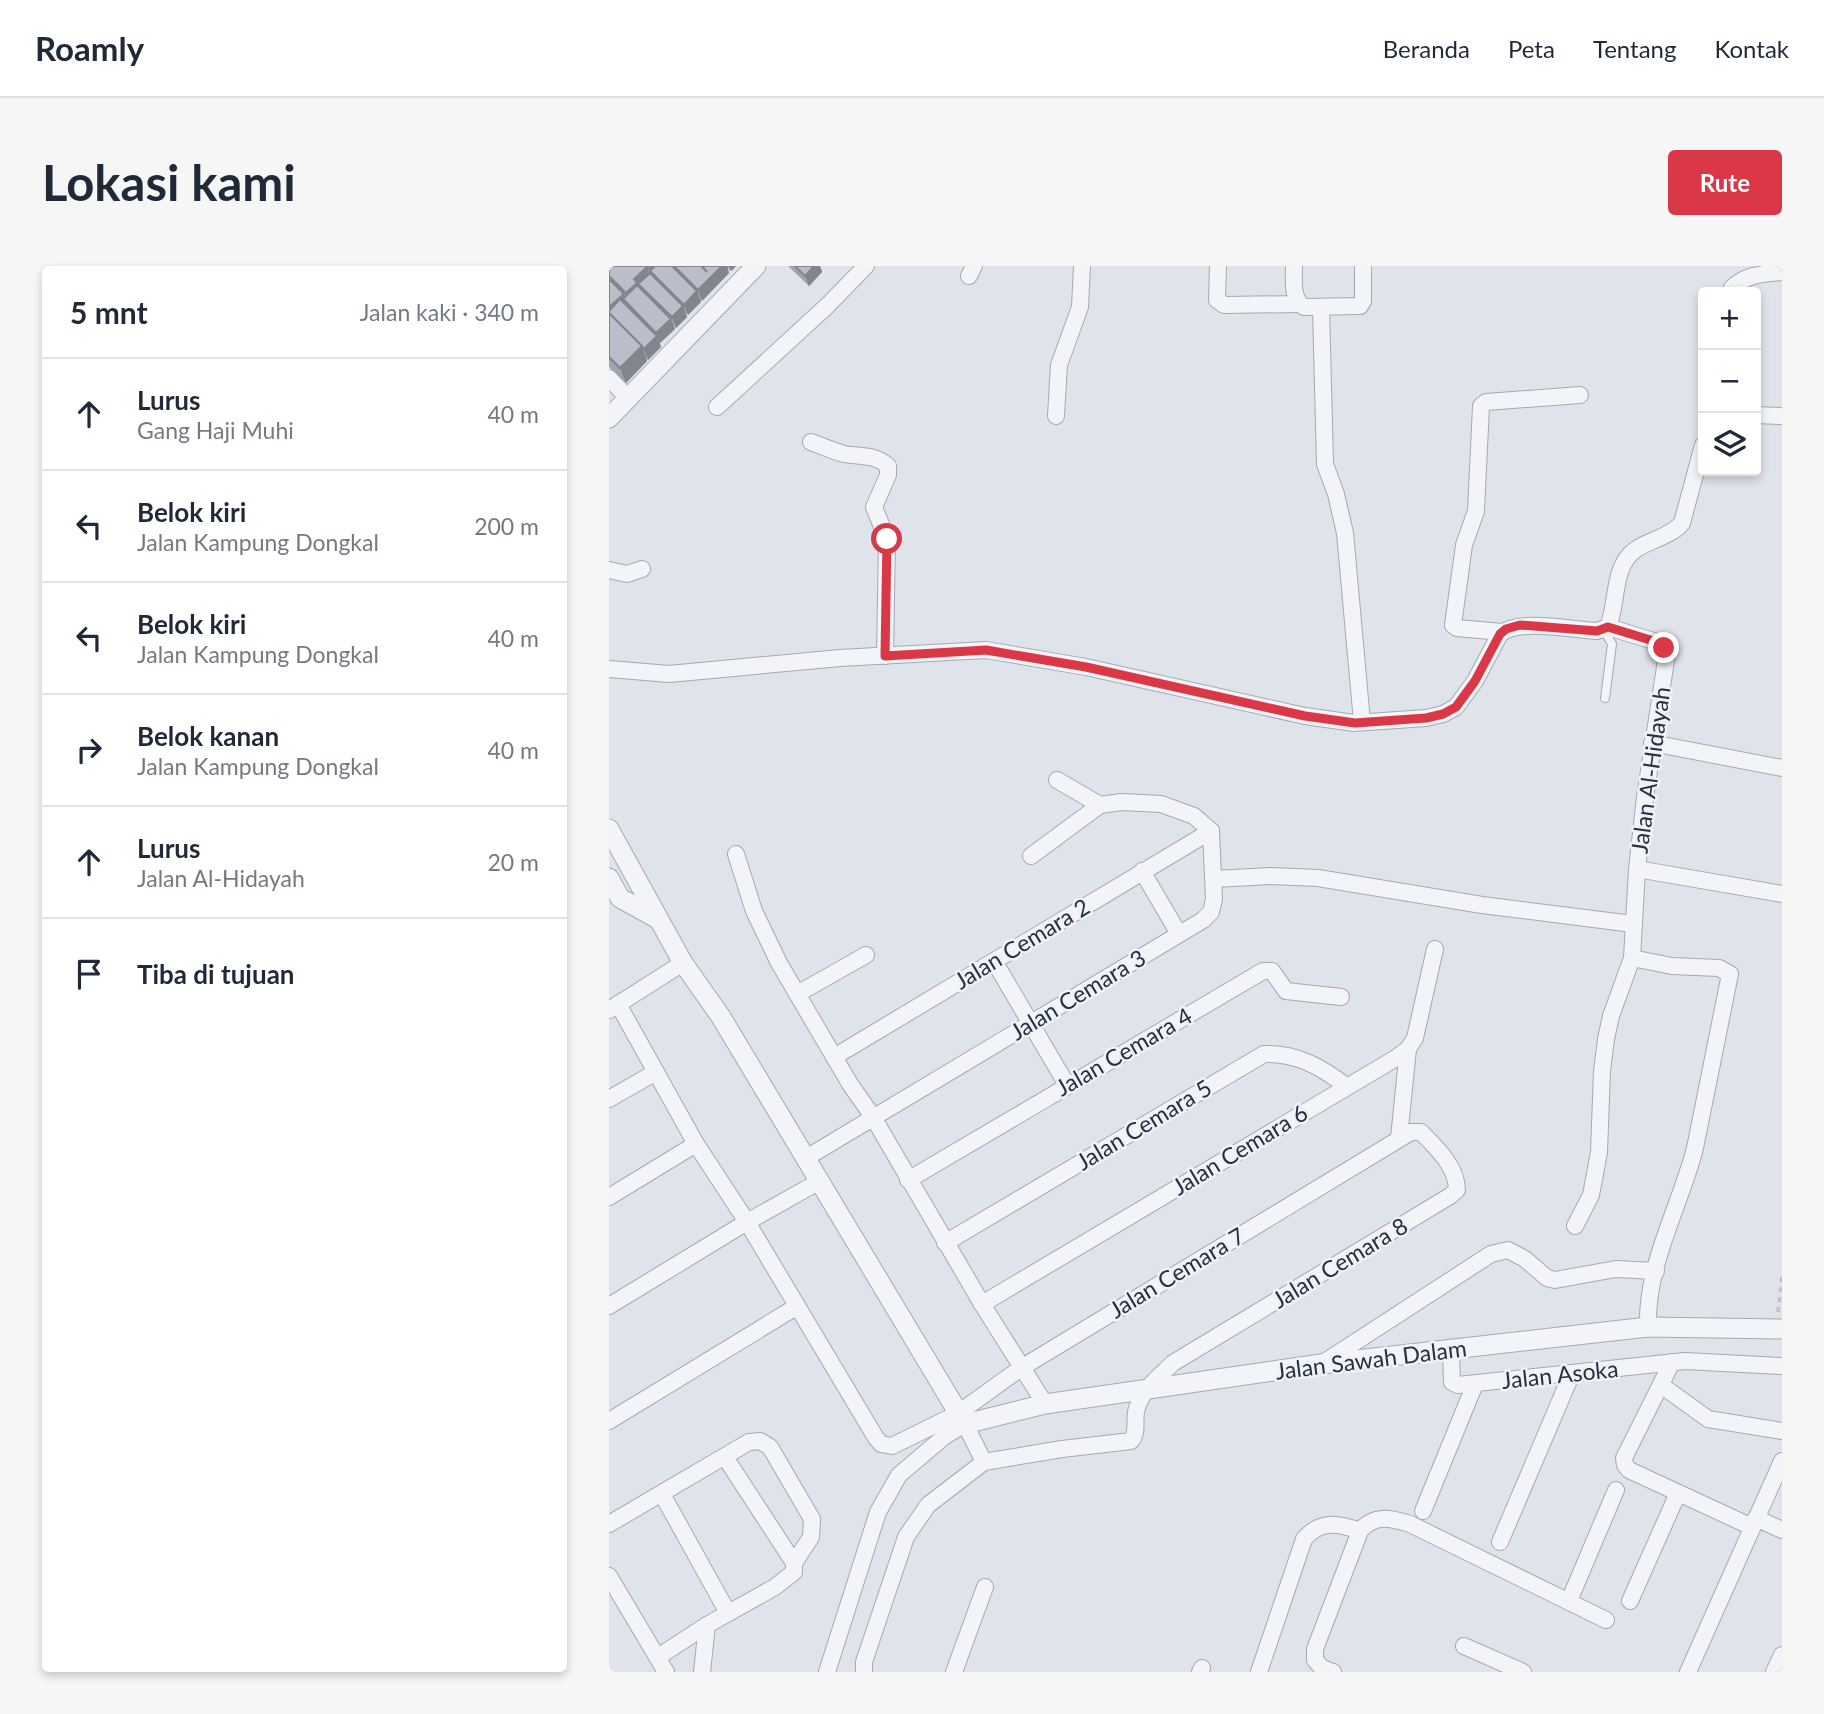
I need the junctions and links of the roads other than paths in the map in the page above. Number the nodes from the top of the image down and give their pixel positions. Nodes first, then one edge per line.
1 (756, 266) edge
2 (866, 266) edge
3 (1082, 266) edge
4 (1217, 266) edge
5 (1294, 266) edge
6 (1363, 266) edge
7 (1782, 272) edge
8 (1733, 287) edge
9 (1300, 304) junction
10 (1321, 307) junction
11 (609, 378) edge
12 (1580, 395) dead end
13 (627, 397) junction
14 (717, 407) dead end
15 (1761, 415) edge
16 (1056, 416) dead end
17 (1782, 416) edge
18 (609, 418) edge
19 (811, 442) dead end
20 (1698, 463) edge
21 (642, 569) dead end
22 (609, 570) edge
23 (1606, 628) junction
24 (1502, 632) junction
25 (885, 656) junction
26 (609, 669) edge
27 (1605, 698) dead end
28 (1362, 722) junction
29 (1652, 743) junction
30 (1782, 768) edge
31 (1057, 780) dead end
32 (1100, 805) junction
33 (609, 829) edge
34 (1211, 831) junction
35 (736, 854) dead end
36 (1031, 856) dead end
37 (627, 861) junction
38 (1637, 869) junction
39 (609, 871) edge
40 (1142, 871) junction
41 (609, 878) edge
42 (1214, 879) junction
43 (641, 884) junction
44 (1782, 894) edge
45 (615, 901) edge
46 (658, 919) junction
47 (1633, 924) junction
48 (1179, 934) junction
49 (1435, 949) dead end
50 (866, 955) dead end
51 (1632, 958) junction
52 (993, 961) junction
53 (683, 963) junction
54 (797, 994) junction
55 (1341, 998) dead end
56 (614, 1007) edge
57 (1031, 1023) junction
58 (1408, 1049) junction
59 (834, 1057) junction
60 (656, 1072) junction
61 (1067, 1085) junction
62 (1346, 1086) junction
63 (609, 1099) edge
64 (873, 1117) junction
65 (1399, 1138) junction
66 (696, 1144) junction
67 (806, 1158) junction
68 (908, 1180) junction
69 (820, 1181) junction
70 (609, 1197) edge
71 (747, 1222) junction
72 (1575, 1226) dead end
73 (946, 1243) junction
74 (1656, 1270) junction
75 (982, 1304) junction
76 (609, 1306) edge
77 (796, 1307) junction
78 (1649, 1327) junction
79 (1779, 1328) edge
80 (1451, 1354) junction
81 (1672, 1362) junction
82 (1321, 1364) junction
83 (1782, 1366) edge
84 (1021, 1368) junction
85 (1572, 1373) junction
86 (1475, 1384) junction
87 (1661, 1385) junction
88 (1146, 1389) junction
89 (1045, 1404) junction
90 (609, 1421) edge
91 (964, 1423) junction
92 (1782, 1431) edge
93 (981, 1456) junction
94 (725, 1457) junction
95 (1782, 1461) edge
96 (1616, 1490) dead end
97 (1678, 1493) junction
98 (662, 1494) junction
99 (1423, 1511) dead end
100 (1754, 1523) junction
101 (609, 1524) edge
102 (1782, 1530) edge
103 (1360, 1531) junction
104 (1500, 1542) dead end
105 (795, 1563) junction
106 (609, 1576) edge
107 (985, 1587) dead end
108 (1569, 1601) junction
109 (1630, 1601) dead end
110 (728, 1613) junction
111 (1606, 1620) dead end
112 (707, 1625) junction
113 (1464, 1646) dead end
114 (1782, 1655) edge
115 (658, 1657) junction
116 (666, 1672) edge
117 (702, 1672) edge
118 (827, 1672) edge
119 (864, 1672) edge
120 (954, 1672) edge
121 (1259, 1672) edge
122 (1333, 1672) edge
123 (1523, 1672) edge
124 (1688, 1672) edge
125 (1774, 1672) edge

1 - 13 street
2 - 14 street
3 - 16 street
4 - 9 street
5 - 9 street
6 - 10 street
7 - 8 street
9 - 10 street
10 - 28 street
11 - 13 street
12 - 24 street, Jalan Al-Hidayah
13 - 18 street
15 - 17 street
19 - 25 street
20 - 23 street
21 - 22 street
23 - 24 street, Jalan Al-Hidayah
23 - 27 lane
23 - 29 street, Jalan Al-Hidayah
24 - 28 street
25 - 26 street
25 - 28 street
29 - 30 street
29 - 38 street, Jalan Al-Hidayah
31 - 32 street
32 - 34 street
32 - 36 street
33 - 37 street
34 - 40 street, Jalan Cemara 2
34 - 42 street, Jalan Cemara 3
35 - 54 street
37 - 39 street
37 - 43 street
38 - 44 street
38 - 47 street, Jalan Al-Hidayah
40 - 48 street
40 - 52 street, Jalan Cemara 2
41 - 45 street
42 - 47 street
42 - 48 street, Jalan Cemara 3
43 - 45 street
43 - 46 street
45 - 46 street
46 - 53 street
47 - 51 street, Jalan Al-Hidayah
48 - 57 street, Jalan Cemara 3
49 - 58 street
50 - 54 street
51 - 72 street, Jalan Al-Hidayah
51 - 74 street
52 - 57 street
52 - 59 street, Jalan Cemara 2
53 - 56 street
53 - 67 street
54 - 59 street
55 - 61 street, Jalan Cemara 4
56 - 60 street
57 - 61 street
57 - 64 street, Jalan Cemara 3
58 - 62 street, Jalan Cemara 6
58 - 65 street
59 - 64 street
60 - 63 street
60 - 66 street
61 - 68 street, Jalan Cemara 4
62 - 73 street, Jalan Cemara 5
62 - 75 street, Jalan Cemara 6
64 - 67 street, Jalan Cemara 3
64 - 68 street
65 - 84 street, Jalan Cemara 7
65 - 88 street, Jalan Cemara 8
66 - 70 street
66 - 71 street
67 - 69 street
68 - 73 street
69 - 71 street
69 - 91 street
71 - 76 street
71 - 77 street
73 - 75 street
74 - 78 street
74 - 82 street
75 - 84 street
77 - 90 street
77 - 91 street
78 - 79 street, Jalan Sawah Dalam
78 - 80 street, Jalan Sawah Dalam
80 - 82 street, Jalan Sawah Dalam
80 - 86 street, Jalan Asoka
81 - 83 street, Jalan Asoka
81 - 85 street, Jalan Asoka
81 - 87 street
82 - 88 street, Jalan Sawah Dalam
84 - 89 street
84 - 91 street, Jalan Cemara 7
85 - 86 street, Jalan Asoka
85 - 104 street
86 - 99 street
87 - 92 street
87 - 97 street
88 - 89 street, Jalan Sawah Dalam
88 - 93 street
89 - 91 street, Jalan Sawah Dalam
91 - 93 street
91 - 118 street
93 - 119 street
94 - 98 street
94 - 105 street
94 - 105 street
95 - 100 street
96 - 108 street
97 - 100 street
97 - 109 street
98 - 101 street
98 - 110 street
100 - 102 street
100 - 124 street
103 - 108 street
103 - 121 street
103 - 122 street
105 - 110 street
106 - 115 street
107 - 120 street
108 - 111 street
110 - 112 street
112 - 115 street
112 - 117 street
113 - 123 street
114 - 125 street
115 - 116 street

